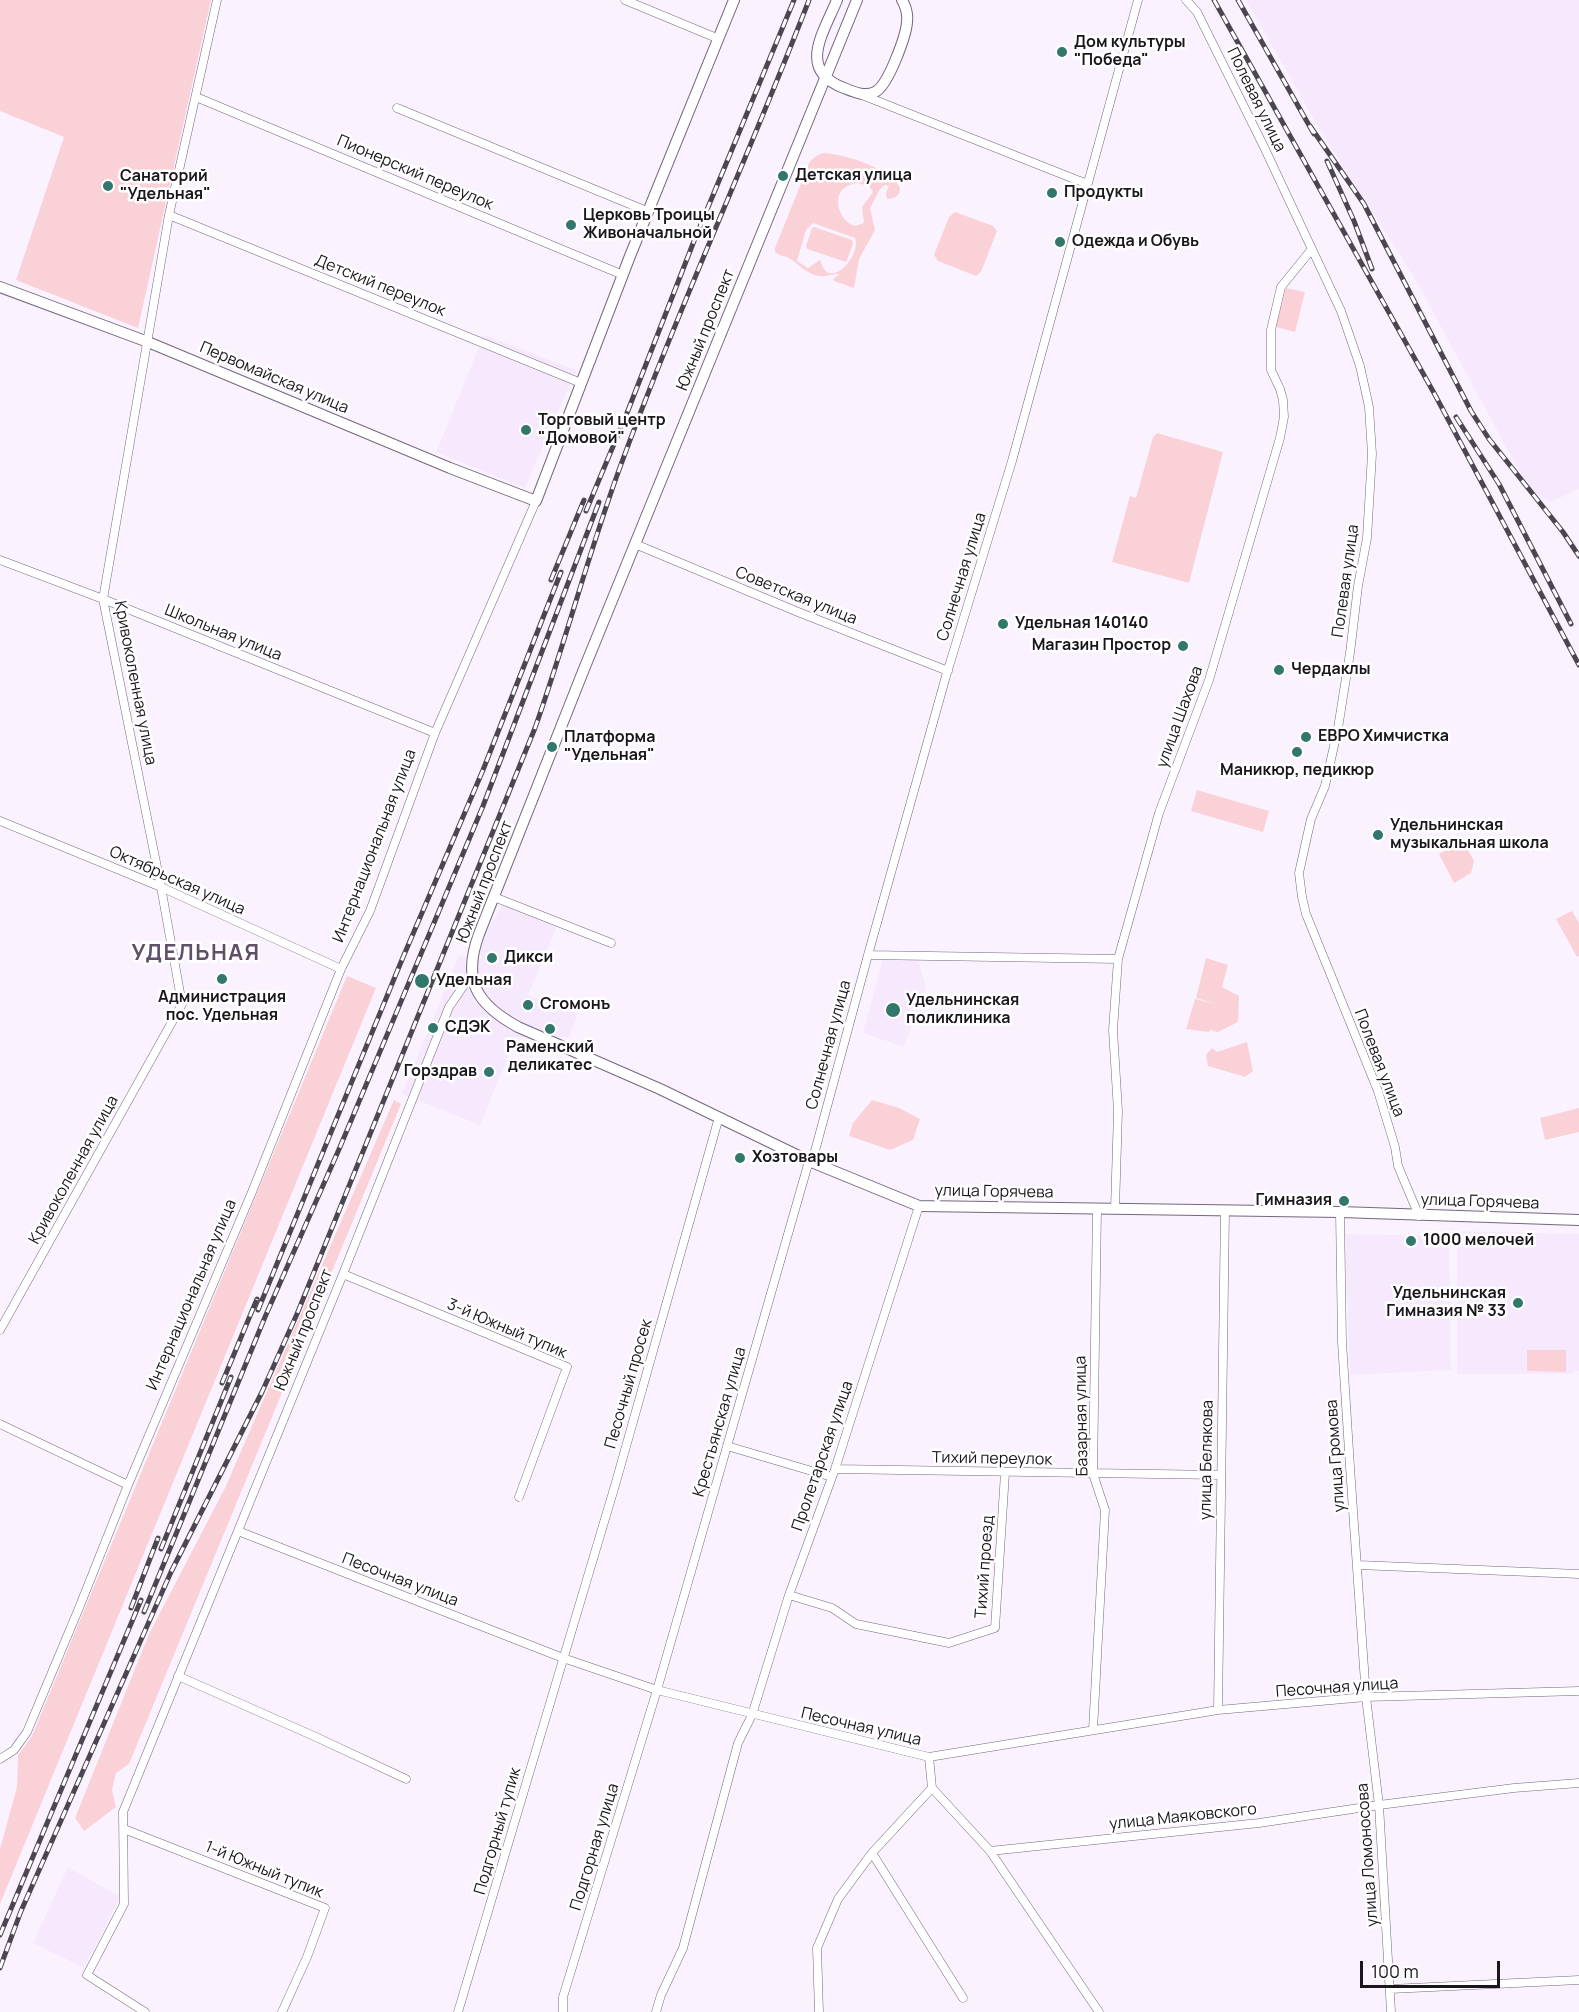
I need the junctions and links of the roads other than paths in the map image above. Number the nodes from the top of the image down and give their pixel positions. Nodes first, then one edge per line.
1 (217, 0) edge
2 (625, 0) edge
3 (734, 0) edge
4 (837, 0) edge
5 (857, 0) edge
6 (902, 0) edge
7 (1138, 0) edge
8 (1186, 0) edge
9 (719, 39) junction
10 (826, 79) junction
11 (858, 94) junction
12 (196, 97) junction
13 (397, 108) dead end
14 (1087, 188) junction
15 (649, 212) junction
16 (169, 214) junction
17 (1311, 250) junction
18 (623, 275) junction
19 (0, 287) edge
20 (148, 342) junction
21 (581, 383) junction
22 (536, 501) junction
23 (635, 544) junction
24 (0, 560) edge
25 (103, 599) junction
26 (948, 671) junction
27 (435, 733) junction
28 (0, 821) edge
29 (161, 887) junction
30 (494, 897) junction
31 (611, 943) dead end
32 (868, 955) junction
33 (1118, 960) junction
34 (342, 969) junction
35 (471, 975) junction
36 (719, 1117) junction
37 (809, 1161) junction
38 (919, 1206) junction
39 (1097, 1209) junction
40 (1115, 1209) junction
41 (1225, 1210) junction
42 (1340, 1212) junction
43 (1419, 1216) junction
44 (1579, 1220) edge
45 (343, 1274) junction
46 (0, 1330) edge
47 (0, 1424) edge
48 (727, 1446) junction
49 (833, 1473) junction
50 (1005, 1473) junction
51 (1093, 1474) junction
52 (1220, 1475) junction
53 (128, 1485) junction
54 (519, 1497) dead end
55 (238, 1531) junction
56 (1358, 1565) junction
57 (1579, 1574) edge
58 (789, 1596) junction
59 (562, 1658) junction
60 (178, 1676) junction
61 (657, 1690) junction
62 (1579, 1691) edge
63 (1366, 1697) junction
64 (1218, 1710) junction
65 (752, 1715) junction
66 (1093, 1730) junction
67 (929, 1757) junction
68 (0, 1759) edge
69 (406, 1779) dead end
70 (1579, 1783) edge
71 (932, 1788) junction
72 (1379, 1805) junction
73 (124, 1829) junction
74 (990, 1851) junction
75 (872, 1852) junction
76 (1579, 1980) edge
77 (1390, 1989) junction
78 (963, 1998) dead end
79 (146, 2012) edge
80 (282, 2012) edge
81 (458, 2012) edge
82 (563, 2012) edge
83 (656, 2012) edge
84 (819, 2012) edge
85 (1099, 2012) edge
86 (1391, 2012) edge

1 - 12 street, Кривоколенная улица
2 - 9 street
3 - 9 main road, Интернациональная улица
4 - 10 main road
5 - 10 main road, Южный проспект
6 - 11 main road
7 - 14 street, Солнечная улица
8 - 17 street, Полевая улица
9 - 15 main road, Интернациональная улица
10 - 11 main road
10 - 23 main road, Южный проспект
11 - 14 street
12 - 16 street, Кривоколенная улица
12 - 18 street, Пионерский переулок
13 - 15 street
14 - 26 street, Солнечная улица
15 - 18 main road, Интернациональная улица
16 - 20 street, Кривоколенная улица
16 - 21 street, Детский переулок
17 - 33 street, улица Шахова
17 - 43 street, Полевая улица
18 - 21 main road, Интернациональная улица
19 - 20 main road, Первомайская улица
20 - 22 main road, Первомайская улица
20 - 25 street, Кривоколенная улица
21 - 22 main road, Интернациональная улица
22 - 27 street, Интернациональная улица
23 - 26 street, Советская улица
23 - 30 main road, Южный проспект
24 - 25 street, Школьная улица
25 - 27 street, Школьная улица
25 - 29 street, Кривоколенная улица
26 - 32 street, Солнечная улица
27 - 34 street, Интернациональная улица
28 - 29 street, Октябрьская улица
29 - 34 street, Октябрьская улица
29 - 46 street, Кривоколенная улица
30 - 31 street
30 - 35 main road, Южный проспект
32 - 33 street
32 - 37 street, Солнечная улица
33 - 40 street, улица Шахова
34 - 53 street, Интернациональная улица
35 - 36 main road, улица Горячева
35 - 45 street, Южный проспект
36 - 37 main road, улица Горячева
36 - 59 street, Песочный просек
37 - 38 main road, улица Горячева
37 - 48 street, Крестьянская улица
38 - 39 main road, улица Горячева
38 - 49 street, Пролетарская улица
39 - 40 main road, улица Горячева
39 - 51 street, Базарная улица
40 - 41 main road, улица Горячева
41 - 42 main road, улица Горячева
41 - 52 street, улица Белякова
42 - 43 main road, улица Горячева
42 - 56 street, улица Громова
43 - 44 main road, улица Горячева
45 - 54 street, 3-й Южный тупик
45 - 55 street, Южный проспект
47 - 53 street
48 - 49 street, Тихий переулок
48 - 61 street, Крестьянская улица
49 - 50 street, Тихий переулок
49 - 58 street, Пролетарская улица
50 - 51 street, Тихий переулок
50 - 58 street, Тихий проезд
51 - 52 street, Тихий переулок
51 - 66 street, Базарная улица
52 - 64 street, улица Белякова
53 - 68 street, Интернациональная улица
55 - 59 street, Песочная улица
55 - 60 street, Южный проспект
56 - 57 street
56 - 63 street, улица Громова
58 - 65 street, Пролетарская улица
59 - 61 street, Песочная улица
59 - 81 street, Подгорный тупик
60 - 69 street
60 - 73 street, Южный проспект
61 - 65 street, Песочная улица
61 - 82 street, Подгорная улица
62 - 63 street, Песочная улица
63 - 64 street, Песочная улица
63 - 72 street, улица Ломоносова
64 - 66 street, Песочная улица
65 - 67 street, Песочная улица
65 - 83 street, Пролетарская улица
66 - 67 street, Песочная улица
67 - 71 street
70 - 72 street, улица Маяковского
71 - 74 street
71 - 75 street
72 - 74 street, улица Маяковского
72 - 77 street, улица Ломоносова
73 - 79 street, Южный проспект
73 - 80 street, 1-й Южный тупик
74 - 85 street
75 - 78 street
75 - 84 street
76 - 77 street
77 - 86 street, улица Ломоносова

